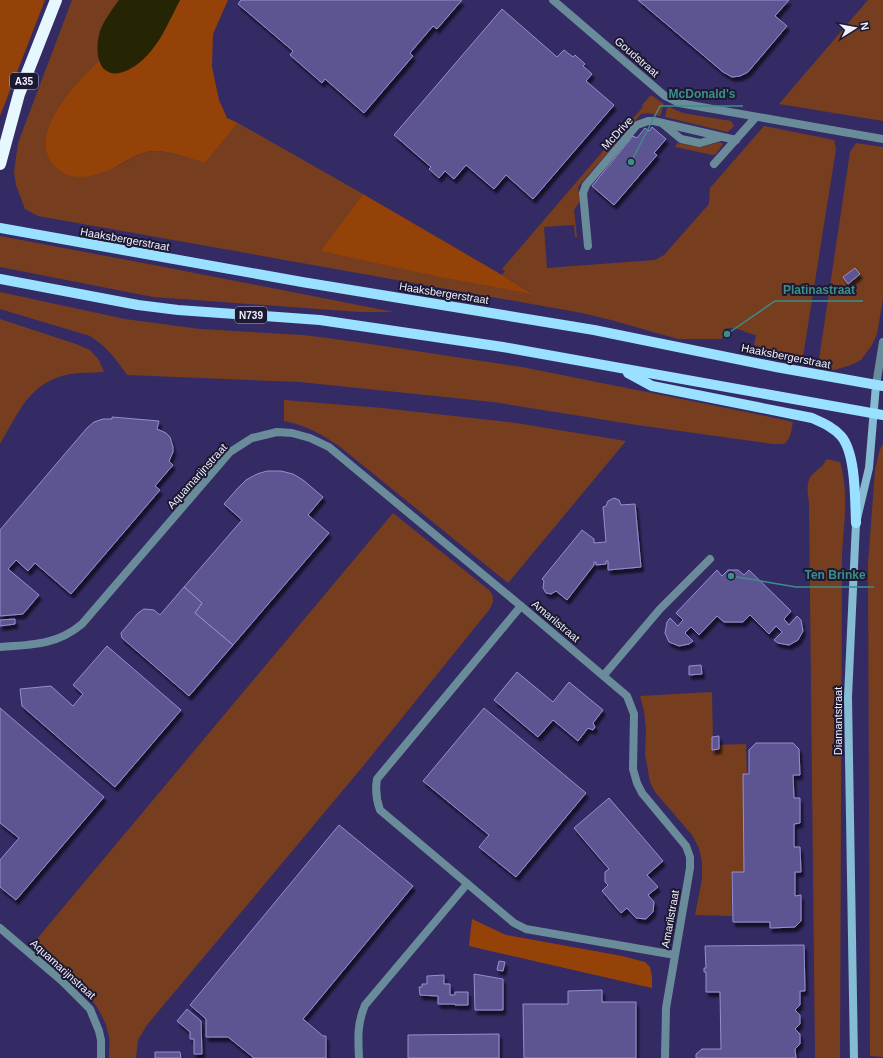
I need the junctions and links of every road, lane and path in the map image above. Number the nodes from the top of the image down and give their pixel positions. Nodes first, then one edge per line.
1 (56, 0) edge
2 (553, 0) edge
3 (756, 117) junction
4 (883, 139) edge
5 (736, 140) junction
6 (0, 164) edge
7 (714, 164) dead end
8 (0, 228) edge
9 (588, 246) dead end
10 (0, 279) edge
11 (883, 342) edge
12 (619, 368) junction
13 (879, 386) edge
14 (872, 414) junction
15 (883, 415) edge
16 (856, 524) junction
17 (710, 559) dead end
18 (521, 606) junction
19 (0, 647) edge
20 (604, 675) junction
21 (467, 884) junction
22 (0, 928) edge
23 (675, 955) junction
24 (101, 1058) edge
25 (359, 1058) edge
26 (665, 1058) edge
27 (854, 1058) edge

1 - 6 highway, A35
2 - 3 street, Goudstraat
3 - 4 street, Goudstraat
3 - 5 street
5 - 7 street
5 - 9 street, McDrive
8 - 13 main road, Haaksbergerstraat
10 - 12 main road, N739
11 - 13 street
12 - 14 main road
12 - 16 main road
13 - 14 main road, Diamantstraat
14 - 15 main road
14 - 16 main road, Diamantstraat
16 - 27 main road, Diamantstraat
17 - 20 street
18 - 19 street, Aquamarijnstraat
18 - 20 street, Amarilstraat
18 - 21 street, Amarilstraat
20 - 23 street, Amarilstraat
21 - 23 street, Amarilstraat
21 - 25 street
22 - 24 street, Aquamarijnstraat
23 - 26 street, Amarilstraat

